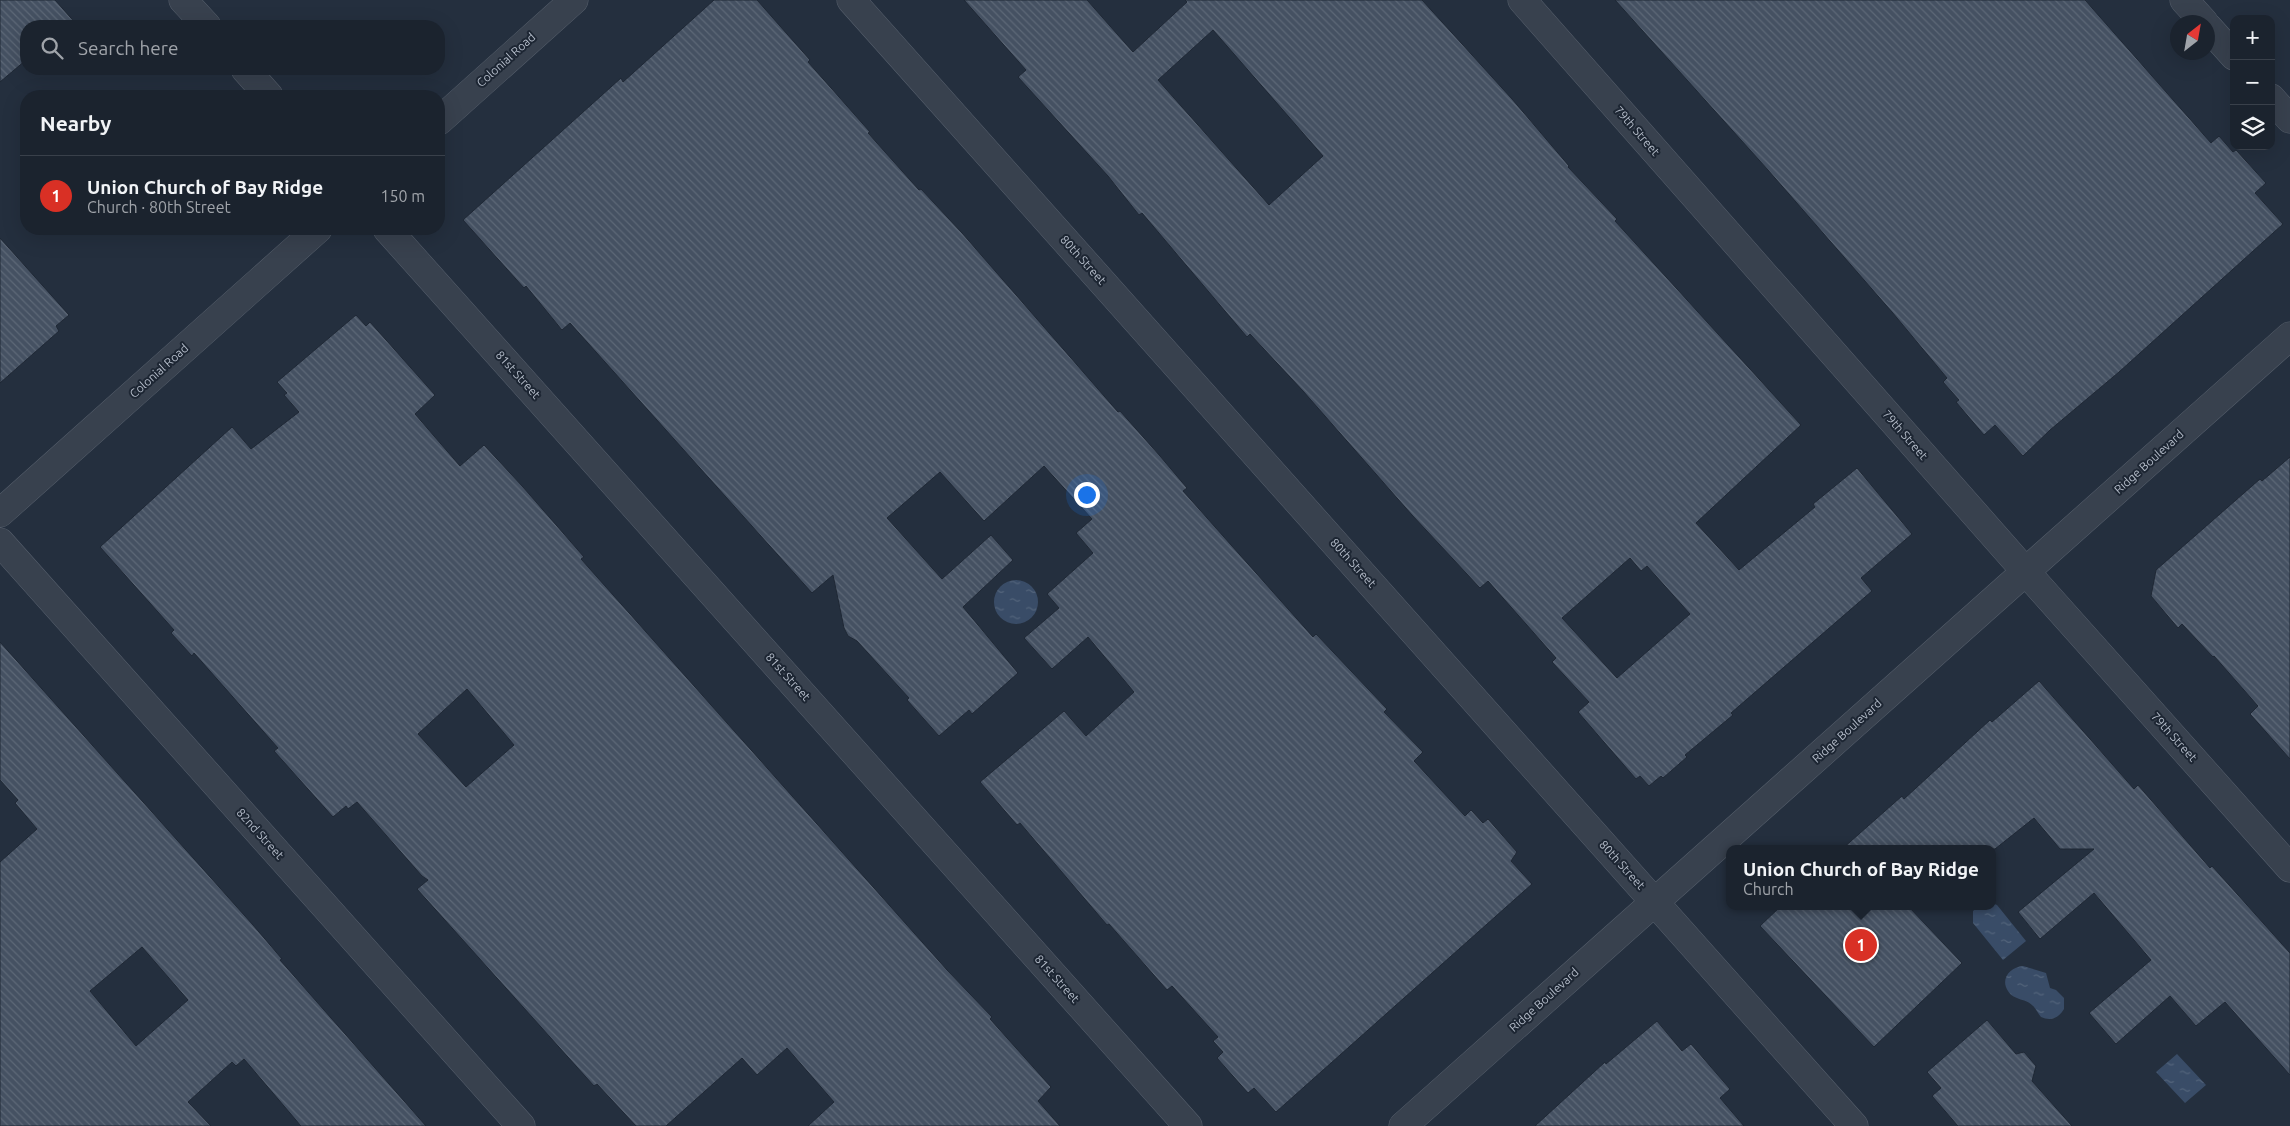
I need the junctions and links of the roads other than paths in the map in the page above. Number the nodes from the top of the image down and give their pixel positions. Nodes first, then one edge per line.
1 (184, 0) edge
2 (574, 0) edge
3 (850, 0) edge
4 (1522, 0) edge
5 (2184, 0) edge
6 (2198, 15) edge
7 (202, 20) edge
8 (2215, 35) edge
9 (2230, 52) edge
10 (250, 75) edge
11 (264, 90) edge
12 (2275, 102) edge
13 (445, 116) edge
14 (2290, 119) edge
15 (311, 235) edge
16 (392, 235) edge
17 (2290, 336) edge
18 (0, 513) edge
19 (0, 542) edge
20 (2026, 572) junction
21 (2290, 868) edge
22 (1655, 902) junction
23 (521, 1126) edge
24 (1188, 1126) edge
25 (1403, 1126) edge
26 (1854, 1126) edge

1 - 7 street
2 - 13 street, Colonial Road
3 - 22 street, 80th Street
4 - 20 street, 79th Street
5 - 6 street
8 - 9 street
10 - 11 street
12 - 14 street
15 - 18 street, Colonial Road
16 - 24 street, 81st Street
17 - 20 street, Ridge Boulevard
19 - 23 street, 82nd Street
20 - 21 street, 79th Street
20 - 22 street, Ridge Boulevard
22 - 25 street, Ridge Boulevard
22 - 26 street, 80th Street

